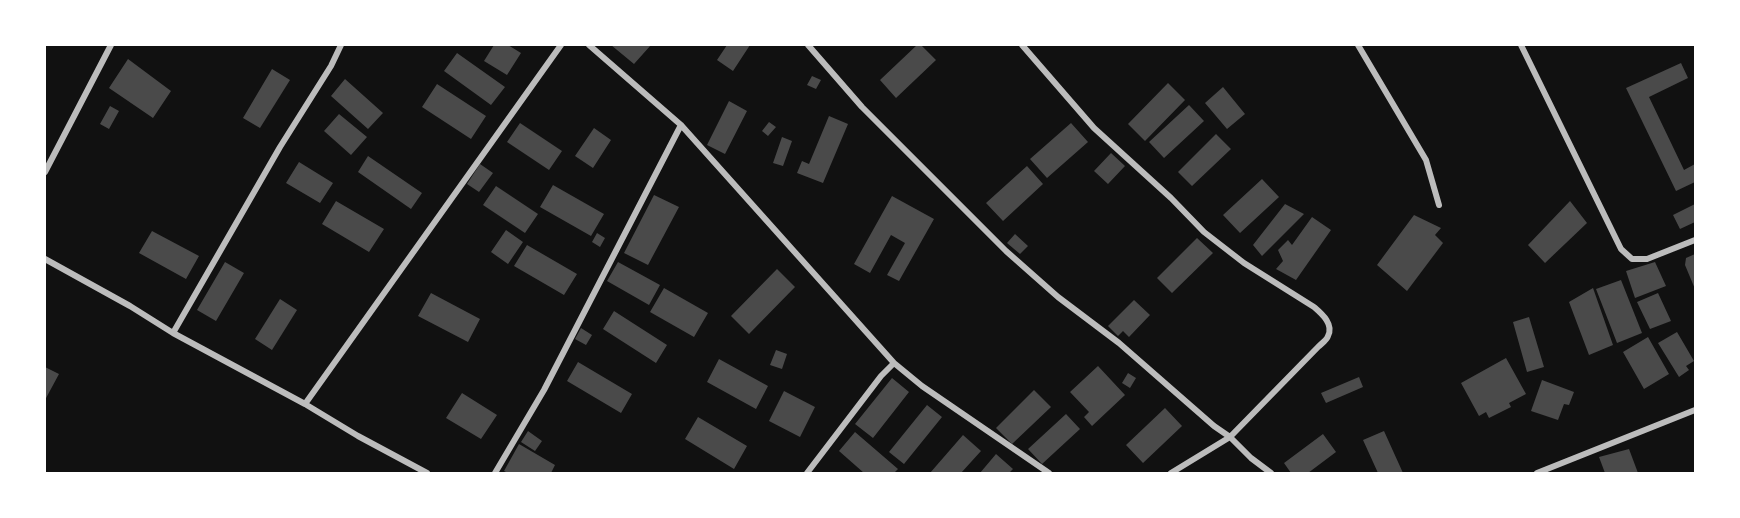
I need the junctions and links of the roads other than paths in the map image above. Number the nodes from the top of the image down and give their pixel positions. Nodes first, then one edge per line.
1 (111, 45) edge
2 (341, 45) edge
3 (561, 45) edge
4 (589, 45) edge
5 (808, 45) edge
6 (1022, 45) edge
7 (1358, 45) edge
8 (1521, 45) edge
9 (681, 125) junction
10 (45, 172) edge
11 (1440, 205) dead end
12 (1695, 240) edge
13 (45, 259) edge
14 (173, 333) junction
15 (894, 363) junction
16 (305, 404) junction
17 (1695, 410) edge
18 (1230, 437) junction
19 (1555, 466) junction
20 (427, 473) edge
21 (495, 473) edge
22 (807, 473) edge
23 (1049, 473) edge
24 (1171, 473) edge
25 (1271, 473) edge
26 (1537, 473) edge
27 (1558, 473) edge

1 - 10 street
2 - 14 street
3 - 16 street
4 - 9 street
5 - 18 street
6 - 18 street
7 - 11 street
8 - 12 street
9 - 15 street
9 - 21 street
13 - 14 street
14 - 16 street
15 - 22 street
15 - 23 street
16 - 20 street
17 - 19 street
18 - 24 street
18 - 25 street
19 - 26 street
19 - 27 street

